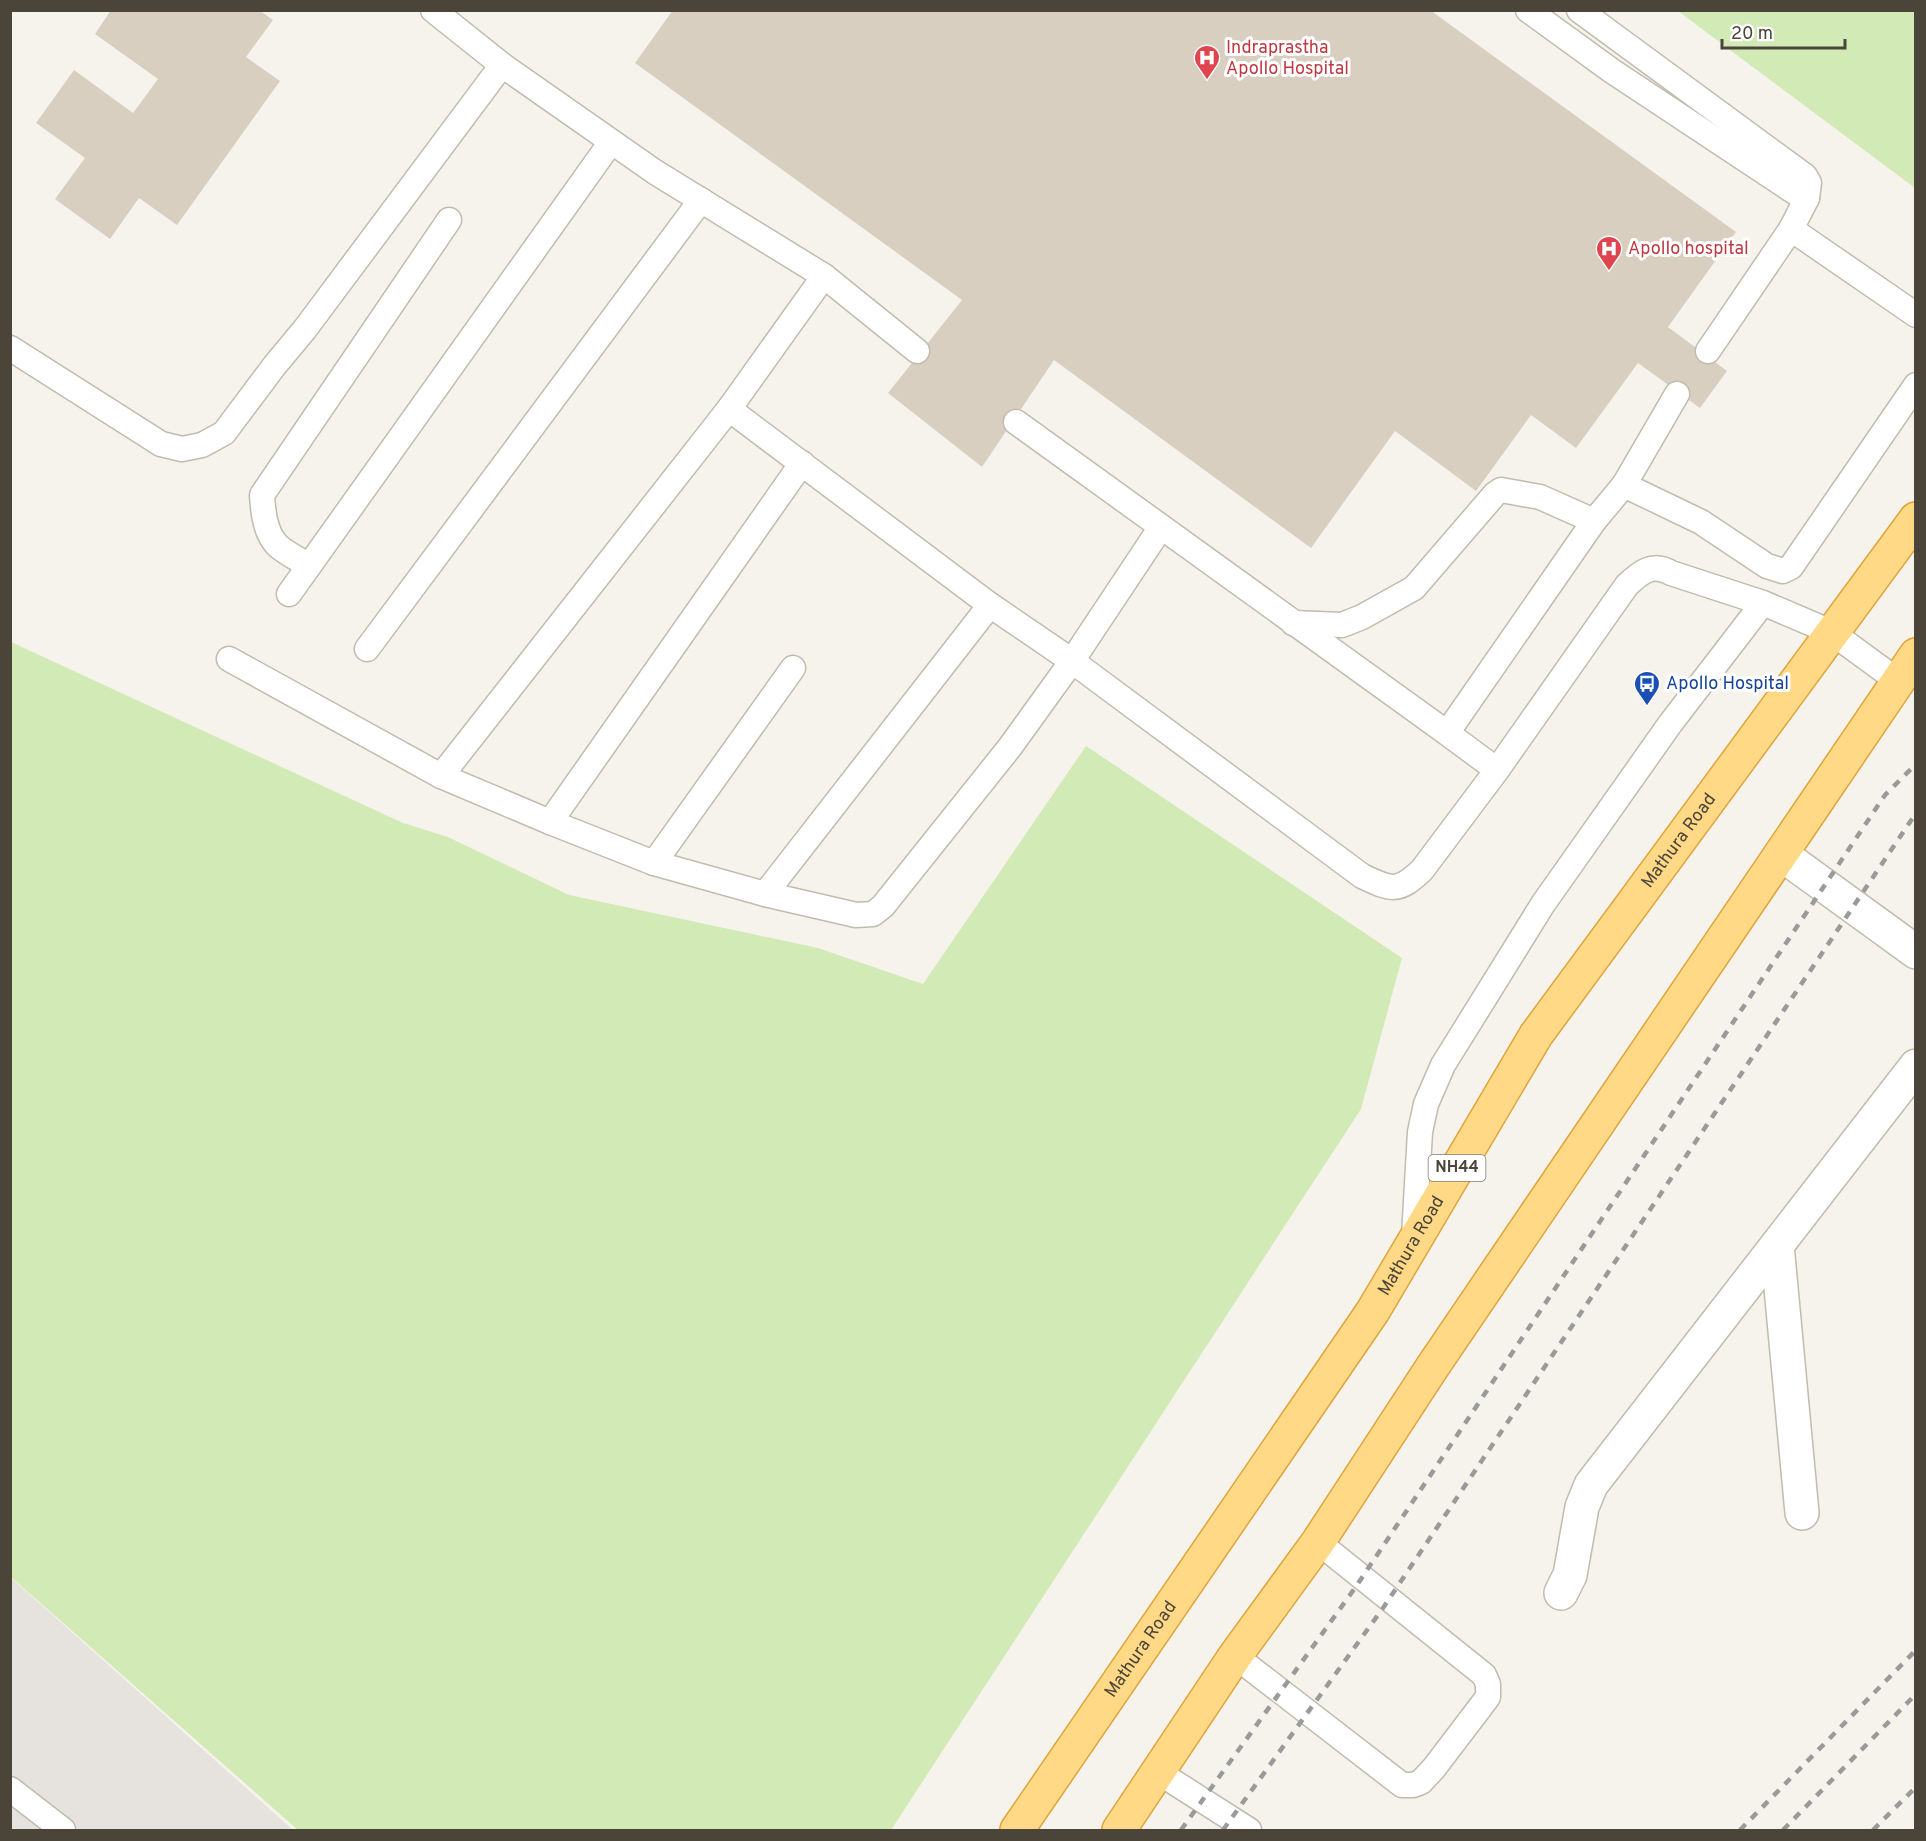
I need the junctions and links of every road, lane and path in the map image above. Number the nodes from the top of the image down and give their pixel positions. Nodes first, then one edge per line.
1 (433, 10) edge
2 (1528, 10) edge
3 (1579, 10) edge
4 (502, 65) junction
5 (611, 142) junction
6 (1807, 198) junction
7 (701, 200) junction
8 (449, 220) dead end
9 (1791, 229) junction
10 (824, 276) junction
11 (1916, 315) edge
12 (10, 348) edge
13 (917, 351) dead end
14 (1707, 351) dead end
15 (1916, 385) edge
16 (1677, 394) dead end
17 (729, 409) junction
18 (1016, 422) dead end
19 (802, 463) junction
20 (1624, 485) junction
21 (1916, 519) edge
22 (1594, 520) junction
23 (1161, 527) junction
24 (309, 566) junction
25 (289, 594) dead end
26 (1763, 603) junction
27 (990, 605) junction
28 (1293, 623) junction
29 (1831, 632) junction
30 (366, 649) dead end
31 (229, 659) dead end
32 (1072, 661) junction
33 (793, 668) dead end
34 (1907, 668) edge
35 (1447, 733) junction
36 (1497, 770) junction
37 (441, 776) junction
38 (550, 822) junction
39 (1781, 854) junction
40 (654, 863) junction
41 (765, 894) junction
42 (1916, 952) edge
43 (1916, 1066) edge
44 (1414, 1242) junction
45 (1777, 1245) junction
46 (1802, 1513) dead end
47 (1318, 1542) junction
48 (1561, 1593) dead end
49 (1235, 1656) junction
50 (1158, 1772) junction
51 (10, 1789) edge
52 (63, 1830) edge
53 (1017, 1830) edge
54 (1119, 1830) edge
55 (1248, 1830) edge

1 - 4 lane
2 - 6 lane
3 - 6 lane
4 - 5 lane
4 - 12 lane
5 - 7 lane
5 - 24 lane
6 - 9 lane
7 - 10 lane
7 - 30 lane
8 - 24 lane
9 - 11 lane
9 - 14 lane
10 - 13 lane
10 - 17 lane
15 - 20 lane
16 - 20 lane
17 - 19 lane
17 - 37 lane
18 - 23 lane
19 - 27 lane
19 - 38 lane
20 - 22 lane
21 - 29 highway, Mathura Road / NH44
22 - 28 lane
22 - 35 lane
23 - 28 lane
23 - 32 lane
24 - 25 lane
26 - 29 lane
26 - 36 lane
26 - 44 lane
27 - 32 lane
27 - 41 lane
28 - 35 lane
29 - 34 lane
29 - 44 highway, Mathura Road / NH44
31 - 37 lane
32 - 36 lane
32 - 41 lane
33 - 40 lane
34 - 39 highway
35 - 36 lane
37 - 38 lane
38 - 40 lane
39 - 42 street
39 - 47 highway
40 - 41 lane
43 - 45 street
44 - 53 highway, Mathura Road / NH44
45 - 46 street
45 - 48 street
47 - 49 highway
47 - 49 lane
49 - 50 highway
50 - 54 highway
50 - 55 lane
51 - 52 lane

